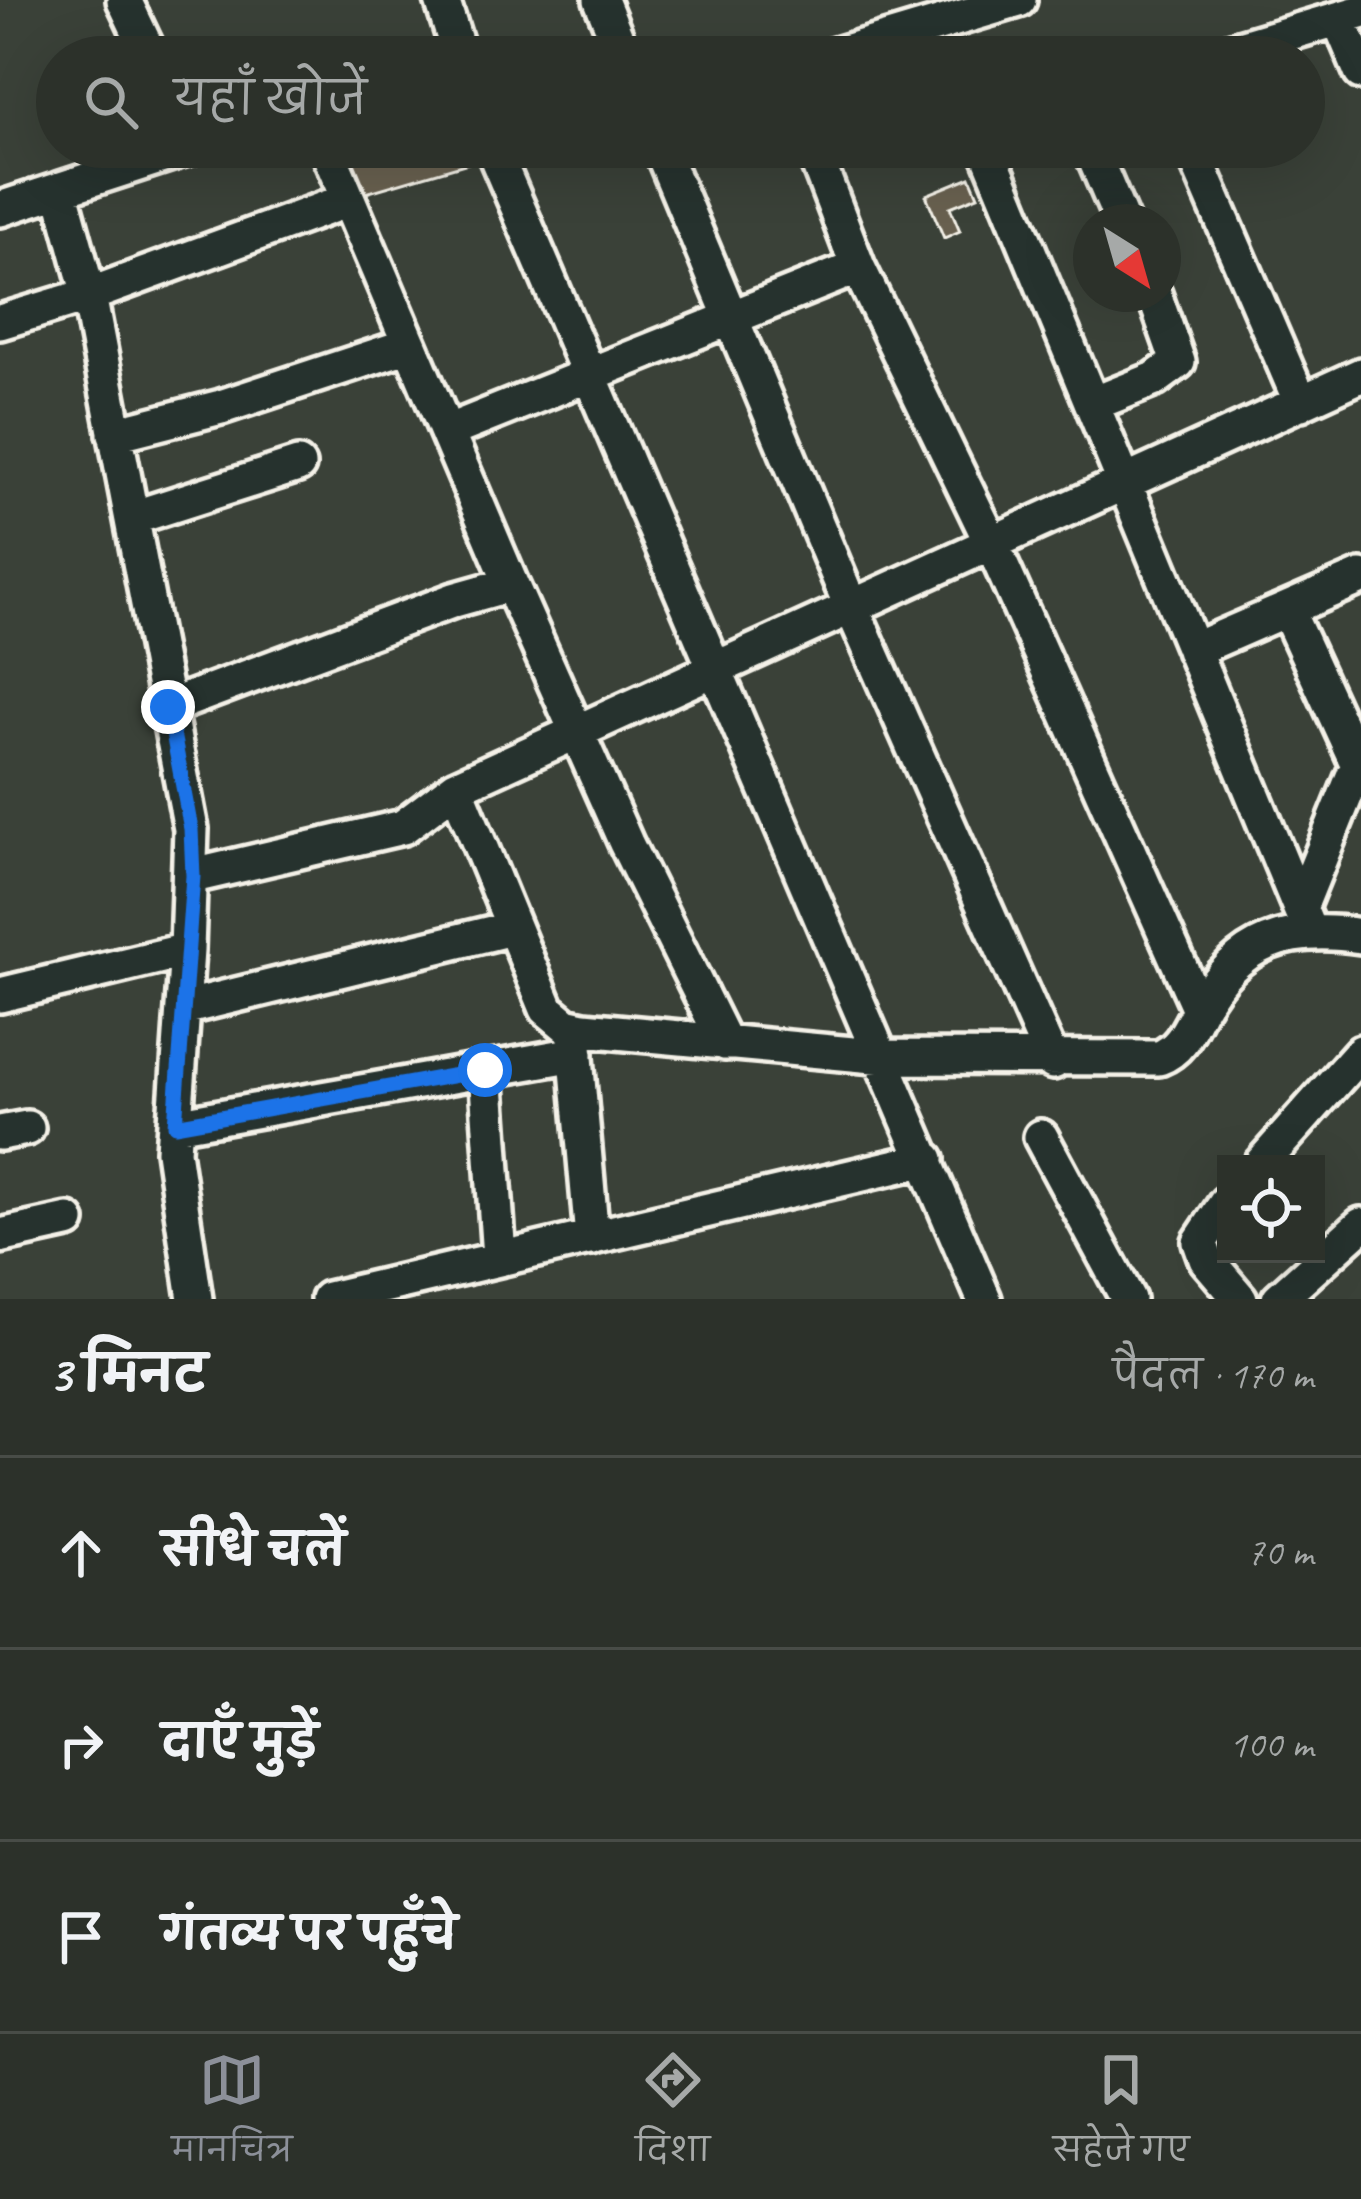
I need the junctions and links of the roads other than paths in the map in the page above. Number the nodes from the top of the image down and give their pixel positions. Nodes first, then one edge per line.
1 (124, 0) edge
2 (442, 0) edge
3 (601, 0) edge
4 (1019, 0) edge
5 (1350, 16) edge
6 (141, 36) edge
7 (453, 36) edge
8 (616, 36) edge
9 (955, 36) edge
10 (1281, 36) edge
11 (1361, 72) edge
12 (125, 168) edge
13 (335, 168) edge
14 (512, 168) edge
15 (669, 168) edge
16 (820, 168) edge
17 (995, 168) edge
18 (1099, 168) edge
19 (1200, 168) edge
20 (60, 189) junction
21 (348, 200) junction
22 (1114, 204) edge
23 (0, 209) edge
24 (858, 267) junction
25 (89, 295) junction
26 (1160, 312) edge
27 (732, 320) junction
28 (0, 322) edge
29 (410, 344) junction
30 (1361, 375) edge
31 (587, 377) junction
32 (1301, 403) junction
33 (1093, 404) junction
34 (449, 431) junction
35 (115, 434) junction
36 (298, 465) dead end
37 (1125, 481) junction
38 (132, 518) junction
39 (991, 542) junction
40 (1361, 577) edge
41 (511, 584) junction
42 (850, 604) junction
43 (1287, 610) junction
44 (1193, 650) junction
45 (714, 671) junction
46 (168, 707) junction
47 (574, 732) junction
48 (1358, 773) edge
49 (456, 787) junction
50 (193, 876) junction
51 (1304, 918) junction
52 (512, 928) junction
53 (1361, 936) edge
54 (187, 950) junction
55 (1, 992) edge
56 (182, 1007) junction
57 (1199, 1010) junction
58 (575, 1040) junction
59 (725, 1043) junction
60 (1361, 1052) edge
61 (885, 1057) junction
62 (1053, 1062) junction
63 (485, 1070) junction
64 (175, 1125) junction
65 (1041, 1137) dead end
66 (1269, 1155) edge
67 (927, 1159) junction
68 (1217, 1216) edge
69 (68, 1221) dead end
70 (1361, 1226) edge
71 (0, 1236) edge
72 (592, 1238) junction
73 (499, 1257) junction
74 (195, 1299) edge
75 (328, 1299) edge
76 (983, 1299) edge
77 (1128, 1299) edge
78 (1240, 1299) edge
79 (1279, 1299) edge

1 - 6 street
2 - 7 street
3 - 8 street
4 - 9 street
5 - 10 street
5 - 11 street
12 - 20 street
13 - 21 street
14 - 31 street
15 - 27 street
16 - 24 street
17 - 33 street
18 - 22 street
19 - 32 street
20 - 23 street
20 - 25 street
21 - 25 street
21 - 29 street
24 - 27 street
24 - 39 street
25 - 28 street
25 - 35 street
26 - 33 street
27 - 31 street
27 - 42 street
29 - 34 street
29 - 35 street
30 - 32 street
31 - 34 street
31 - 45 street
32 - 37 street
33 - 37 street
34 - 41 street
35 - 38 street
36 - 38 street
37 - 39 street
37 - 44 street
38 - 46 street
39 - 42 street
39 - 57 street
40 - 43 street
41 - 46 street
41 - 47 street
42 - 45 street
42 - 62 street
43 - 44 street
43 - 48 street
44 - 51 street
45 - 47 street
45 - 61 street
46 - 50 street
47 - 49 street
47 - 59 street
48 - 51 street
49 - 50 street
49 - 52 street
50 - 54 street
51 - 53 street
51 - 57 street
52 - 56 street
52 - 58 street
54 - 55 street
54 - 56 street
56 - 64 street
57 - 62 street
58 - 59 street
58 - 63 street
58 - 72 street
59 - 61 street
60 - 66 street
61 - 62 street
61 - 67 street
63 - 64 street
63 - 73 street
64 - 74 street
65 - 77 street
67 - 72 street
67 - 76 street
68 - 78 street
69 - 71 street
70 - 79 street
72 - 73 street
73 - 75 street

